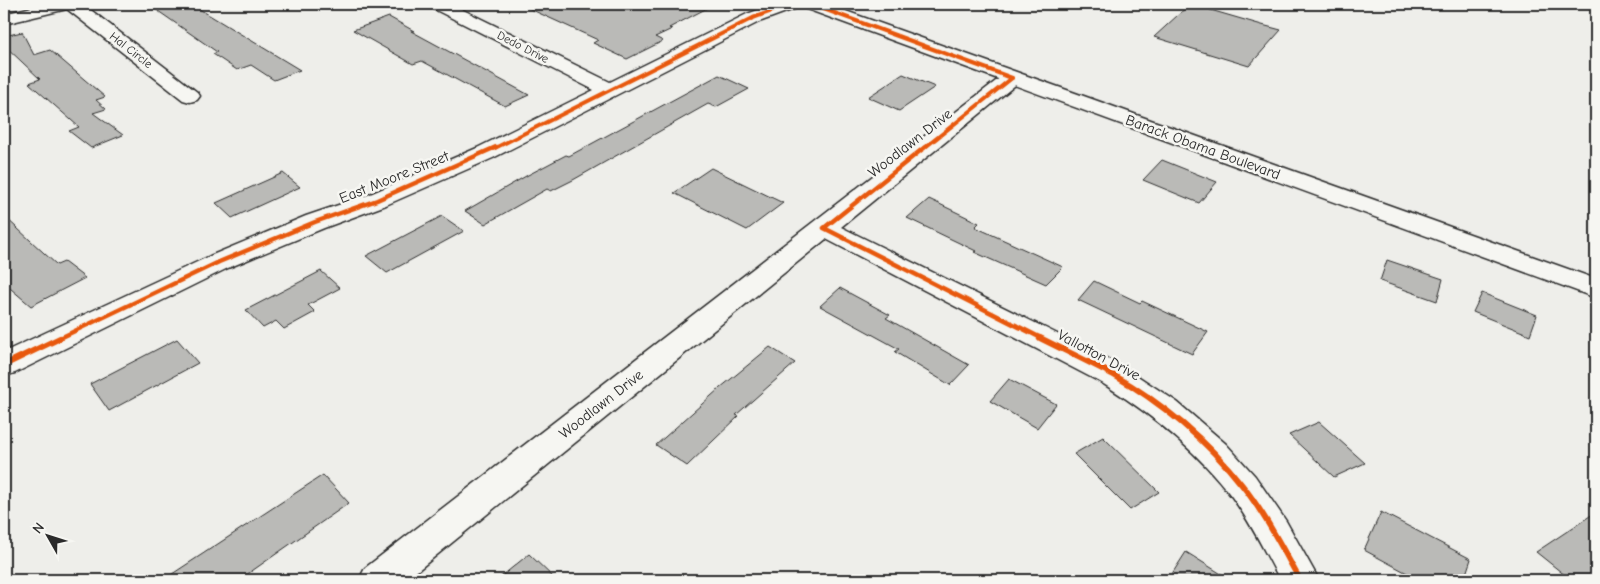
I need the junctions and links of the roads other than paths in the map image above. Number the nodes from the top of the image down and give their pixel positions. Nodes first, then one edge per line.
1 (65, 4) edge
2 (72, 4) edge
3 (438, 4) edge
4 (791, 4) edge
5 (810, 4) edge
6 (4, 19) edge
7 (1012, 78) junction
8 (610, 90) junction
9 (190, 96) dead end
10 (824, 228) junction
11 (1596, 289) edge
12 (4, 366) edge
13 (378, 580) edge
14 (1300, 580) edge

1 - 6 street
2 - 9 street, Hal Circle
3 - 8 street, Dedo Drive
4 - 8 street, East Moore Street
5 - 7 street, Barack Obama Boulevard
7 - 10 street, Woodlawn Drive
7 - 11 street, Barack Obama Boulevard
8 - 12 street, East Moore Street
10 - 13 street, Woodlawn Drive
10 - 14 street, Vallotton Drive

